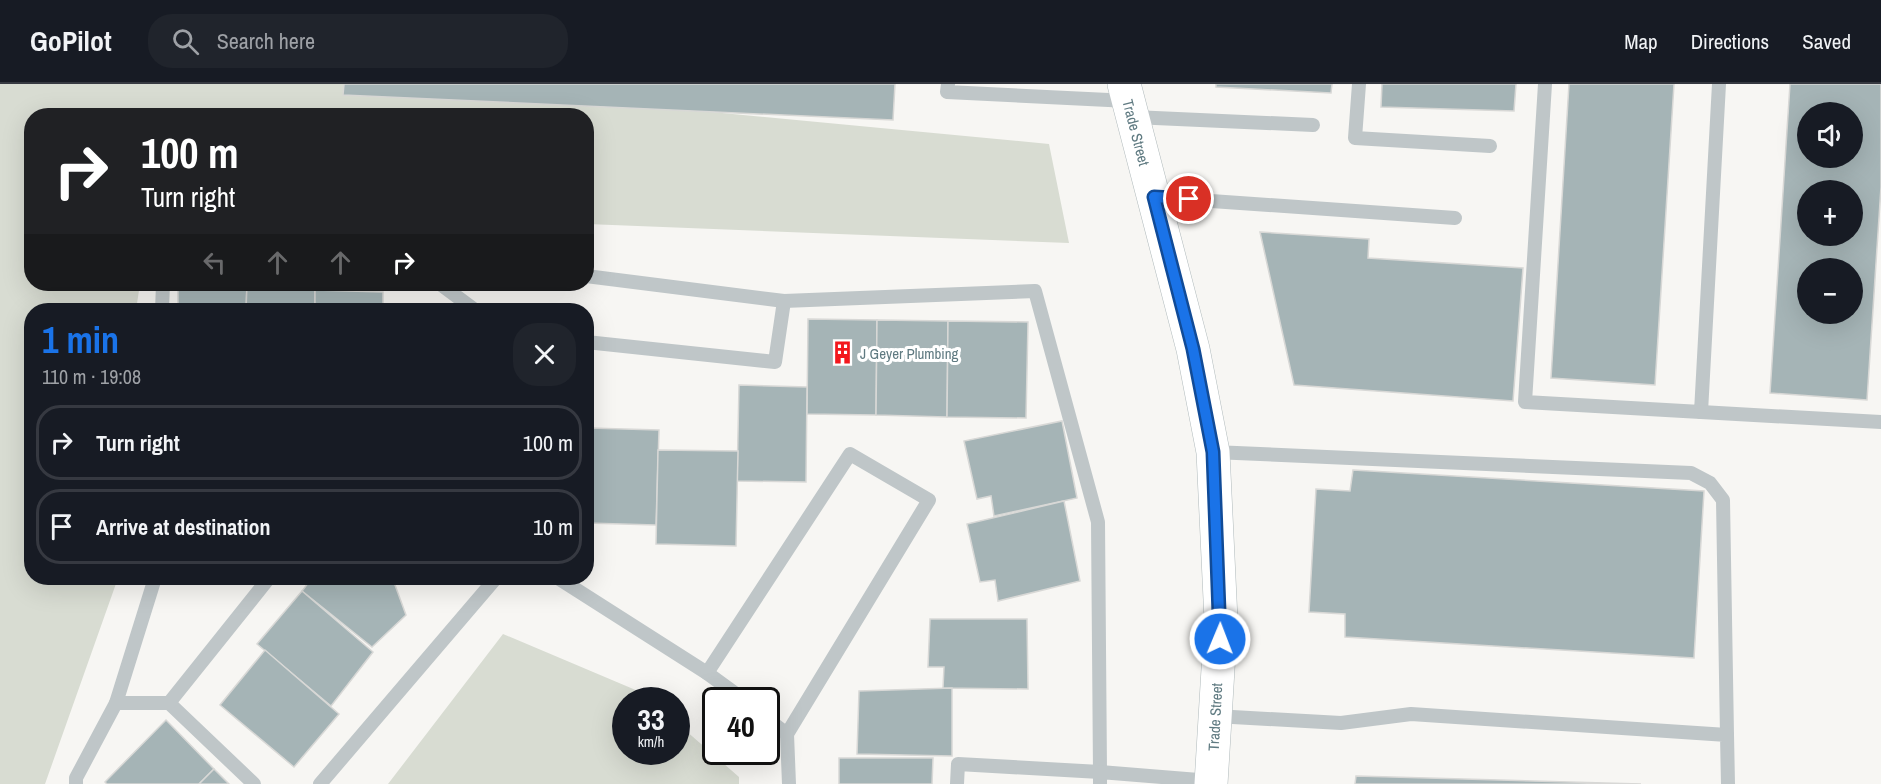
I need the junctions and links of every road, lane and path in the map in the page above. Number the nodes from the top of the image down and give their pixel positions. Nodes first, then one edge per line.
1 (948, 84) edge
2 (1359, 84) edge
3 (1545, 84) edge
4 (1719, 84) edge
5 (1129, 101) edge
6 (1313, 125) dead end
7 (1490, 146) dead end
8 (1154, 197) junction
9 (1455, 218) dead end
10 (594, 277) edge
11 (449, 291) edge
12 (784, 301) junction
13 (466, 303) edge
14 (594, 343) edge
15 (1701, 412) junction
16 (1881, 422) edge
17 (1213, 452) junction
18 (153, 585) edge
19 (263, 585) edge
20 (490, 585) edge
21 (569, 585) edge
22 (707, 673) junction
23 (726, 687) edge
24 (116, 703) junction
25 (169, 703) junction
26 (1215, 716) junction
27 (780, 729) edge
28 (787, 734) junction
29 (1727, 735) junction
30 (1100, 778) edge
31 (1211, 782) edge
32 (76, 784) edge
33 (254, 784) edge
34 (320, 784) edge
35 (789, 784) edge
36 (957, 784) edge
37 (1728, 784) edge

1 - 5 lane
2 - 7 lane
3 - 15 lane
4 - 15 lane
5 - 6 lane
5 - 8 street, Trade Street
8 - 9 lane
8 - 17 street, Trade Street
10 - 12 lane
11 - 13 lane
12 - 14 lane
12 - 30 lane
15 - 16 lane
17 - 26 street, Trade Street
17 - 29 lane
18 - 24 lane
19 - 25 lane
20 - 34 lane
21 - 22 lane
22 - 23 lane
22 - 28 lane
24 - 25 lane
24 - 32 lane
25 - 33 lane
26 - 29 lane
26 - 31 street, Trade Street
27 - 28 lane
28 - 35 lane
29 - 37 lane
30 - 31 lane
30 - 36 lane

